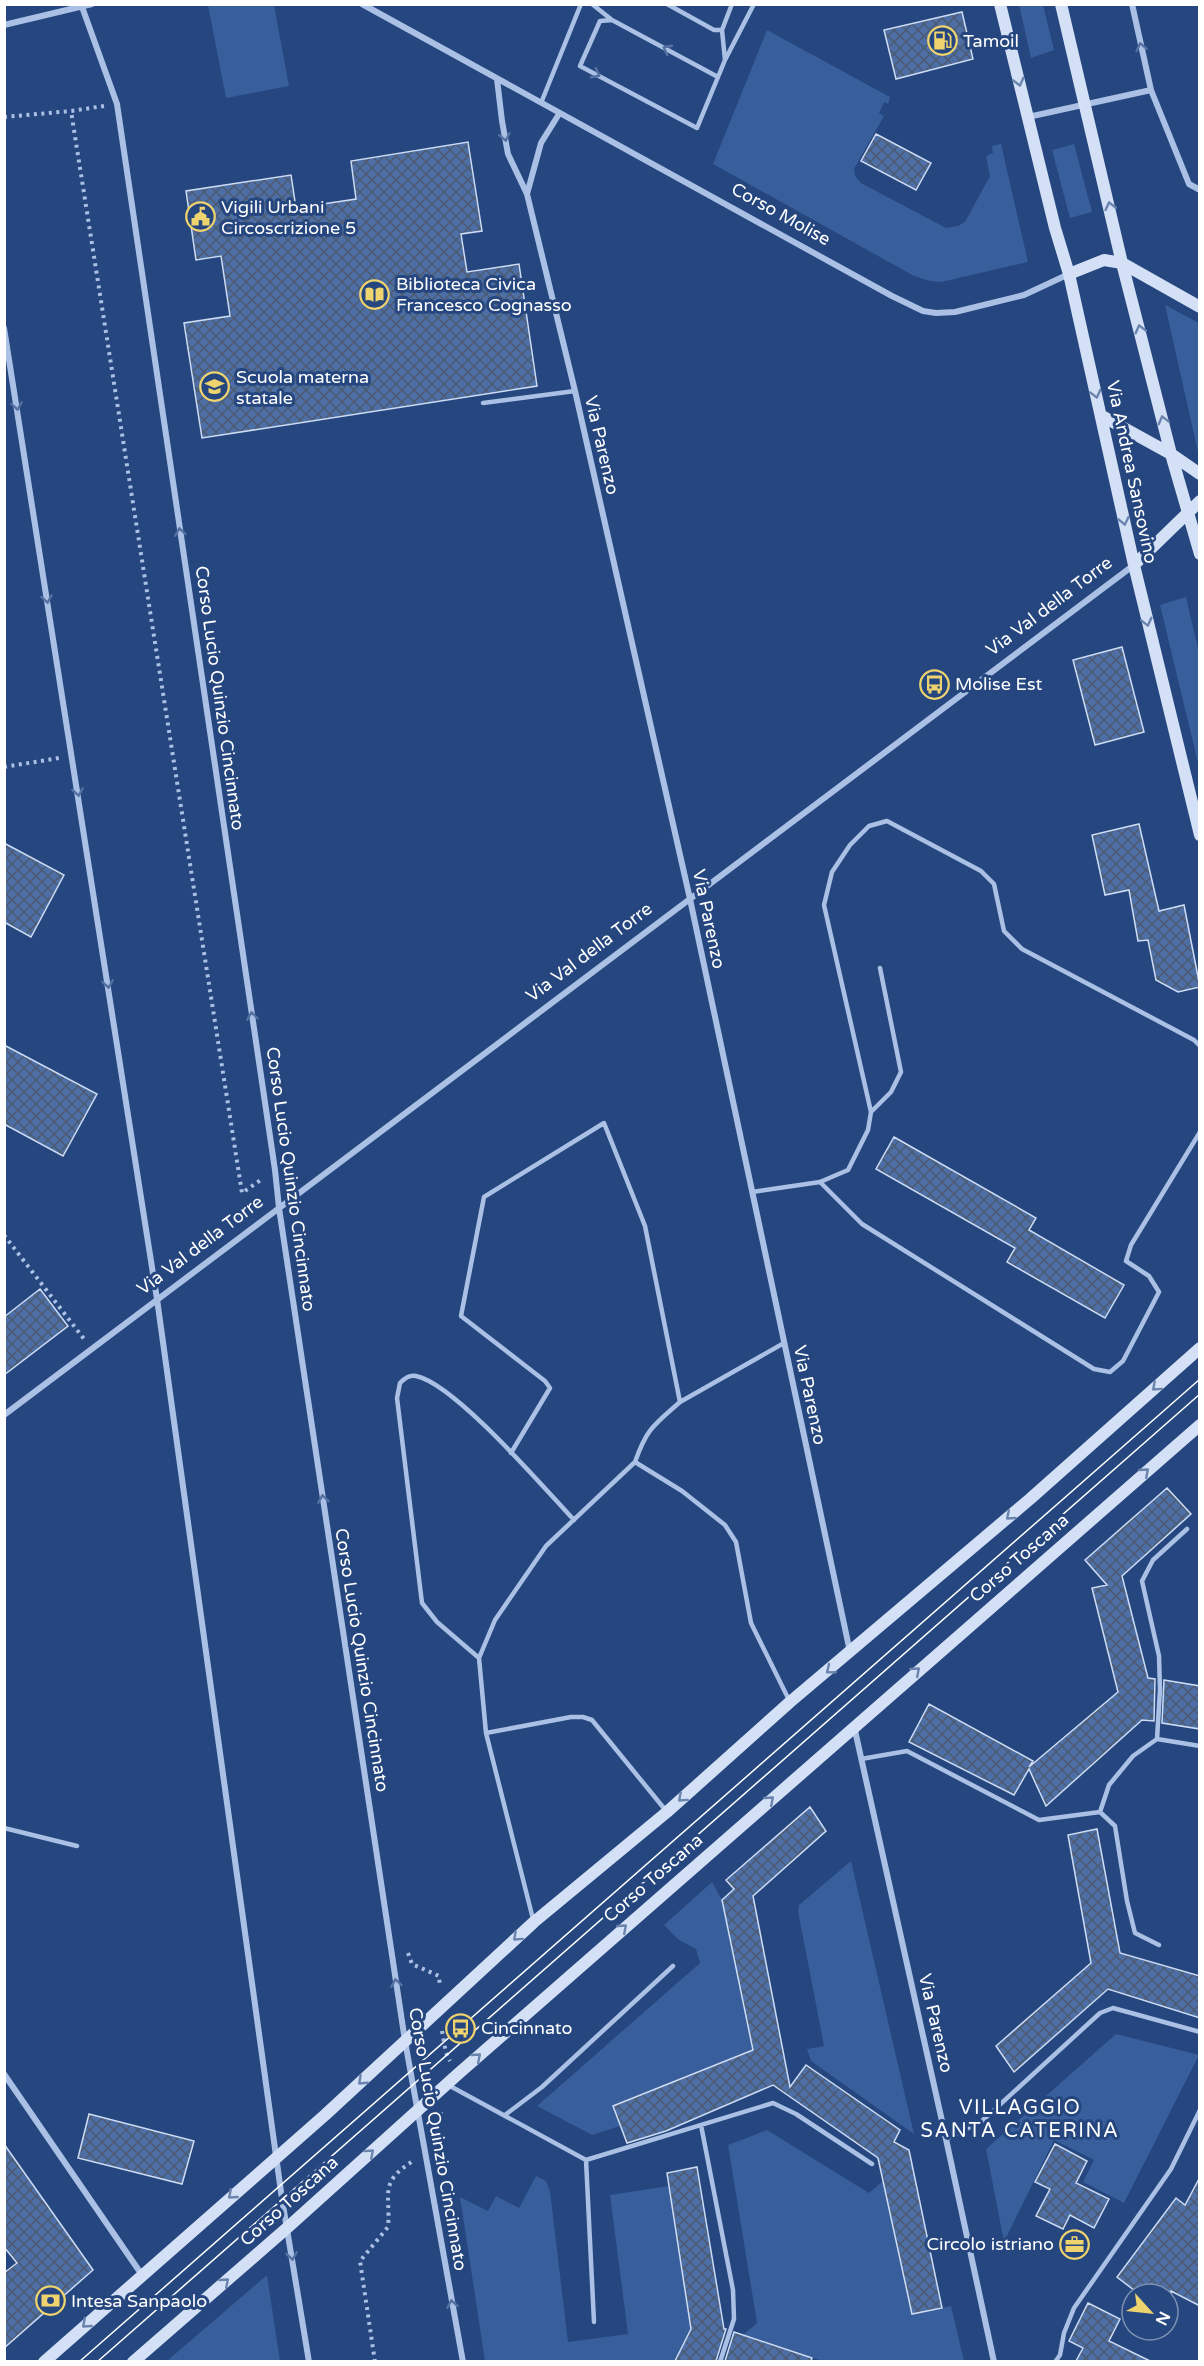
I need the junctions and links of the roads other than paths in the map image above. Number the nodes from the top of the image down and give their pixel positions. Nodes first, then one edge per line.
1 (92, 4) edge
2 (362, 4) edge
3 (581, 4) edge
4 (592, 4) edge
5 (667, 4) edge
6 (732, 4) edge
7 (754, 4) edge
8 (1000, 4) edge
9 (1061, 4) edge
10 (1132, 4) edge
11 (82, 6) edge
12 (612, 20) junction
13 (4, 24) edge
14 (722, 30) junction
15 (725, 60) junction
16 (718, 77) junction
17 (497, 79) junction
18 (1151, 90) junction
19 (541, 104) junction
20 (1085, 104) junction
21 (559, 114) junction
22 (1028, 117) junction
23 (1200, 190) edge
24 (527, 194) junction
25 (1122, 263) junction
26 (1069, 274) junction
27 (1200, 307) edge
28 (4, 328) edge
29 (574, 392) junction
30 (483, 403) dead end
31 (1102, 416) junction
32 (1171, 454) junction
33 (1200, 474) edge
34 (1200, 501) edge
35 (1187, 511) junction
36 (1200, 554) edge
37 (1134, 565) junction
38 (1200, 835) edge
39 (690, 898) junction
40 (880, 968) dead end
41 (1200, 1046) edge
42 (871, 1112) junction
43 (1200, 1132) edge
44 (820, 1182) junction
45 (752, 1192) junction
46 (279, 1208) junction
47 (158, 1299) junction
48 (784, 1342) junction
49 (1200, 1348) edge
50 (680, 1402) junction
51 (4, 1415) edge
52 (1200, 1425) edge
53 (511, 1453) junction
54 (635, 1462) junction
55 (573, 1520) junction
56 (1187, 1529) dead end
57 (850, 1653) junction
58 (479, 1658) junction
59 (790, 1702) junction
60 (854, 1726) junction
61 (486, 1733) junction
62 (1157, 1739) junction
63 (1200, 1746) edge
64 (861, 1759) junction
65 (667, 1812) junction
66 (1100, 1812) junction
67 (4, 1828) edge
68 (77, 1846) dead end
69 (534, 1922) junction
70 (1159, 1945) dead end
71 (673, 1966) dead end
72 (1200, 2032) edge
73 (405, 2041) junction
74 (4, 2074) edge
75 (447, 2084) junction
76 (1200, 2110) edge
77 (418, 2111) junction
78 (505, 2115) junction
79 (701, 2125) junction
80 (946, 2139) junction
81 (276, 2157) junction
82 (586, 2160) junction
83 (872, 2164) dead end
84 (287, 2228) junction
85 (142, 2275) junction
86 (594, 2322) dead end
87 (44, 2361) edge
88 (133, 2361) edge
89 (309, 2361) edge
90 (463, 2361) edge
91 (720, 2361) edge
92 (994, 2361) edge
93 (1055, 2361) edge

1 - 11 street
2 - 17 street, Corso Molise
3 - 19 lane
4 - 12 lane
5 - 14 lane
6 - 14 lane
7 - 15 lane
8 -> 22 street, Via Andrea Sansovino
9 - 20 street
18 -> 10 street
11 - 13 street
46 -> 11 street, Corso Lucio Quinzio Cincinnato
16 -> 12 lane
12 -> 16 lane
14 - 15 lane
15 - 16 lane
17 - 19 street, Corso Molise
17 -> 24 street, Via Parenzo
18 - 20 street
18 - 23 street
19 - 21 street, Corso Molise
20 - 22 street
25 -> 20 street
21 - 24 street, Via Parenzo
21 - 26 street, Corso Molise
22 - 26 street, Via Andrea Sansovino
24 - 29 street, Via Parenzo
25 - 26 street, Corso Molise
25 - 27 street
32 -> 25 street
26 -> 31 street, Via Andrea Sansovino
28 -> 47 street
29 - 30 lane
29 - 39 street, Via Parenzo
31 - 32 street
31 -> 37 street, Via Andrea Sansovino
32 - 33 street
32 - 35 street
34 - 35 street
35 - 36 street
35 - 37 street, Via Val della Torre
37 -> 38 street, Via Andrea Sansovino
37 - 39 street, Via Val della Torre
39 - 45 street, Via Parenzo
39 - 46 street, Via Val della Torre
40 - 42 lane
41 - 42 lane
42 - 44 lane
43 - 44 lane
44 - 45 lane
45 - 48 street, Via Parenzo
46 - 47 street, Via Val della Torre
73 -> 46 street, Corso Lucio Quinzio Cincinnato
47 - 51 street, Via Val della Torre
47 - 81 street
48 - 50 lane
48 - 57 street, Via Parenzo
49 -> 57 street, Corso Toscana
50 - 53 lane
50 - 54 lane
60 -> 52 street, Corso Toscana
53 - 55 lane
53 - 58 lane
54 - 55 lane
54 - 59 lane
55 - 58 lane
56 - 62 lane
57 -> 59 street, Corso Toscana
58 - 61 lane
59 -> 65 street, Corso Toscana
60 - 64 street, Via Parenzo
75 -> 60 street, Corso Toscana
61 - 65 lane
61 - 69 lane
62 - 63 lane
62 - 66 lane
64 - 66 lane
64 - 80 street, Via Parenzo
65 - 69 street, Corso Toscana
66 - 70 lane
67 - 68 lane
69 -> 73 street, Corso Toscana
71 - 78 lane
72 - 80 lane
73 - 77 street, Corso Lucio Quinzio Cincinnato
73 -> 81 street, Corso Toscana
74 - 85 street
75 - 77 street, Corso Toscana
75 - 78 lane
76 - 93 lane
84 -> 77 street, Corso Toscana
90 -> 77 street, Corso Lucio Quinzio Cincinnato
78 - 82 lane
79 - 82 lane
79 - 83 lane
79 - 91 lane
80 - 92 street, Via Parenzo
81 - 84 street
81 -> 85 street, Corso Toscana
82 - 86 lane
88 -> 84 street, Corso Toscana
84 -> 89 street
85 -> 87 street, Corso Toscana

